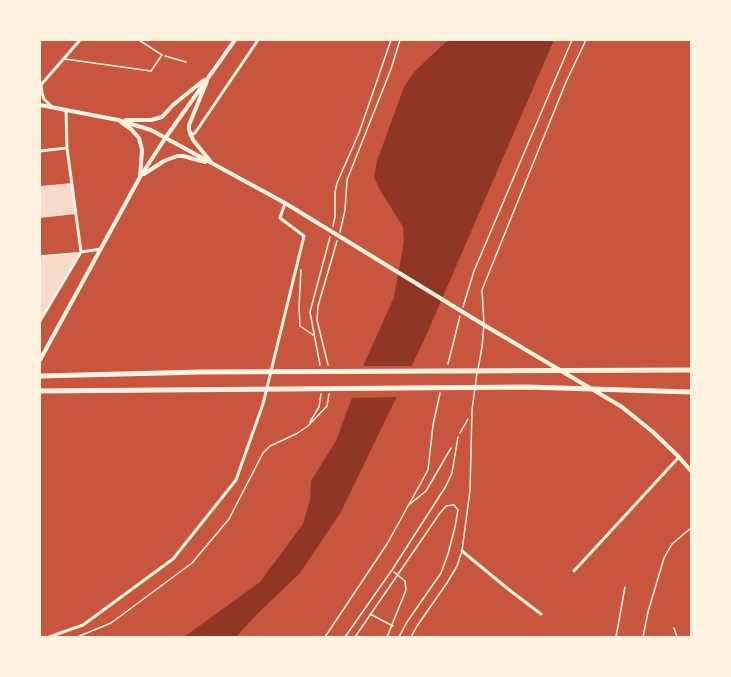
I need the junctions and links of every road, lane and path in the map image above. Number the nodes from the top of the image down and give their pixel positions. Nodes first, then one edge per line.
1 (80, 40) edge
2 (139, 40) edge
3 (235, 40) edge
4 (258, 40) edge
5 (572, 40) edge
6 (586, 40) edge
7 (162, 55) junction
8 (63, 59) junction
9 (186, 62) dead end
10 (209, 76) junction
11 (41, 85) edge
12 (40, 105) edge
13 (52, 107) junction
14 (66, 109) junction
15 (118, 120) junction
16 (190, 135) junction
17 (166, 137) junction
18 (67, 148) junction
19 (40, 151) edge
20 (213, 165) junction
21 (140, 177) junction
22 (285, 203) junction
23 (101, 250) junction
24 (82, 252) junction
25 (40, 256) edge
26 (302, 268) dead end
27 (463, 309) dead end
28 (460, 316) dead end
29 (40, 321) edge
30 (484, 325) junction
31 (313, 335) dead end
32 (40, 360) edge
33 (447, 367) dead end
34 (691, 370) edge
35 (40, 376) edge
36 (441, 389) dead end
37 (40, 391) edge
38 (691, 392) edge
39 (472, 410) junction
40 (308, 426) dead end
41 (458, 437) junction
42 (679, 457) junction
43 (691, 471) edge
44 (409, 504) junction
45 (691, 528) edge
46 (462, 551) junction
47 (392, 570) junction
48 (574, 571) dead end
49 (398, 575) junction
50 (625, 587) dead end
51 (370, 614) junction
52 (541, 614) dead end
53 (393, 626) junction
54 (674, 628) dead end
55 (49, 637) edge
56 (77, 637) edge
57 (325, 637) edge
58 (345, 637) edge
59 (355, 637) edge
60 (387, 637) edge
61 (399, 637) edge
62 (411, 637) edge
63 (616, 637) edge
64 (643, 637) edge
65 (677, 637) edge

1 - 8 street
2 - 7 lane
3 - 10 street
4 - 16 street
5 - 27 path
6 - 30 lane
7 - 8 lane
7 - 9 path
8 - 11 street
10 - 15 street
10 - 16 street
10 - 17 street
11 - 13 street
12 - 13 street
13 - 14 street
14 - 15 street
14 - 18 street
15 - 17 street
15 - 21 street
16 - 20 street
17 - 20 street
17 - 21 street
18 - 19 street
18 - 24 street
20 - 21 street
20 - 22 street
21 - 23 street
22 - 30 street
22 - 55 street
23 - 24 street
23 - 32 street
24 - 25 path
24 - 29 street
26 - 31 path
28 - 33 path
30 - 39 lane
30 - 42 street
34 - 35 highway
36 - 44 path
37 - 38 highway
39 - 41 path
39 - 46 lane
40 - 56 path
41 - 44 path
41 - 47 lane
42 - 43 street
42 - 48 street
44 - 57 path
45 - 64 lane
46 - 52 street
46 - 62 lane
47 - 49 path
47 - 58 lane
49 - 51 path
49 - 53 path
49 - 61 path
50 - 63 lane
51 - 53 path
51 - 59 path
53 - 60 path
54 - 65 lane

